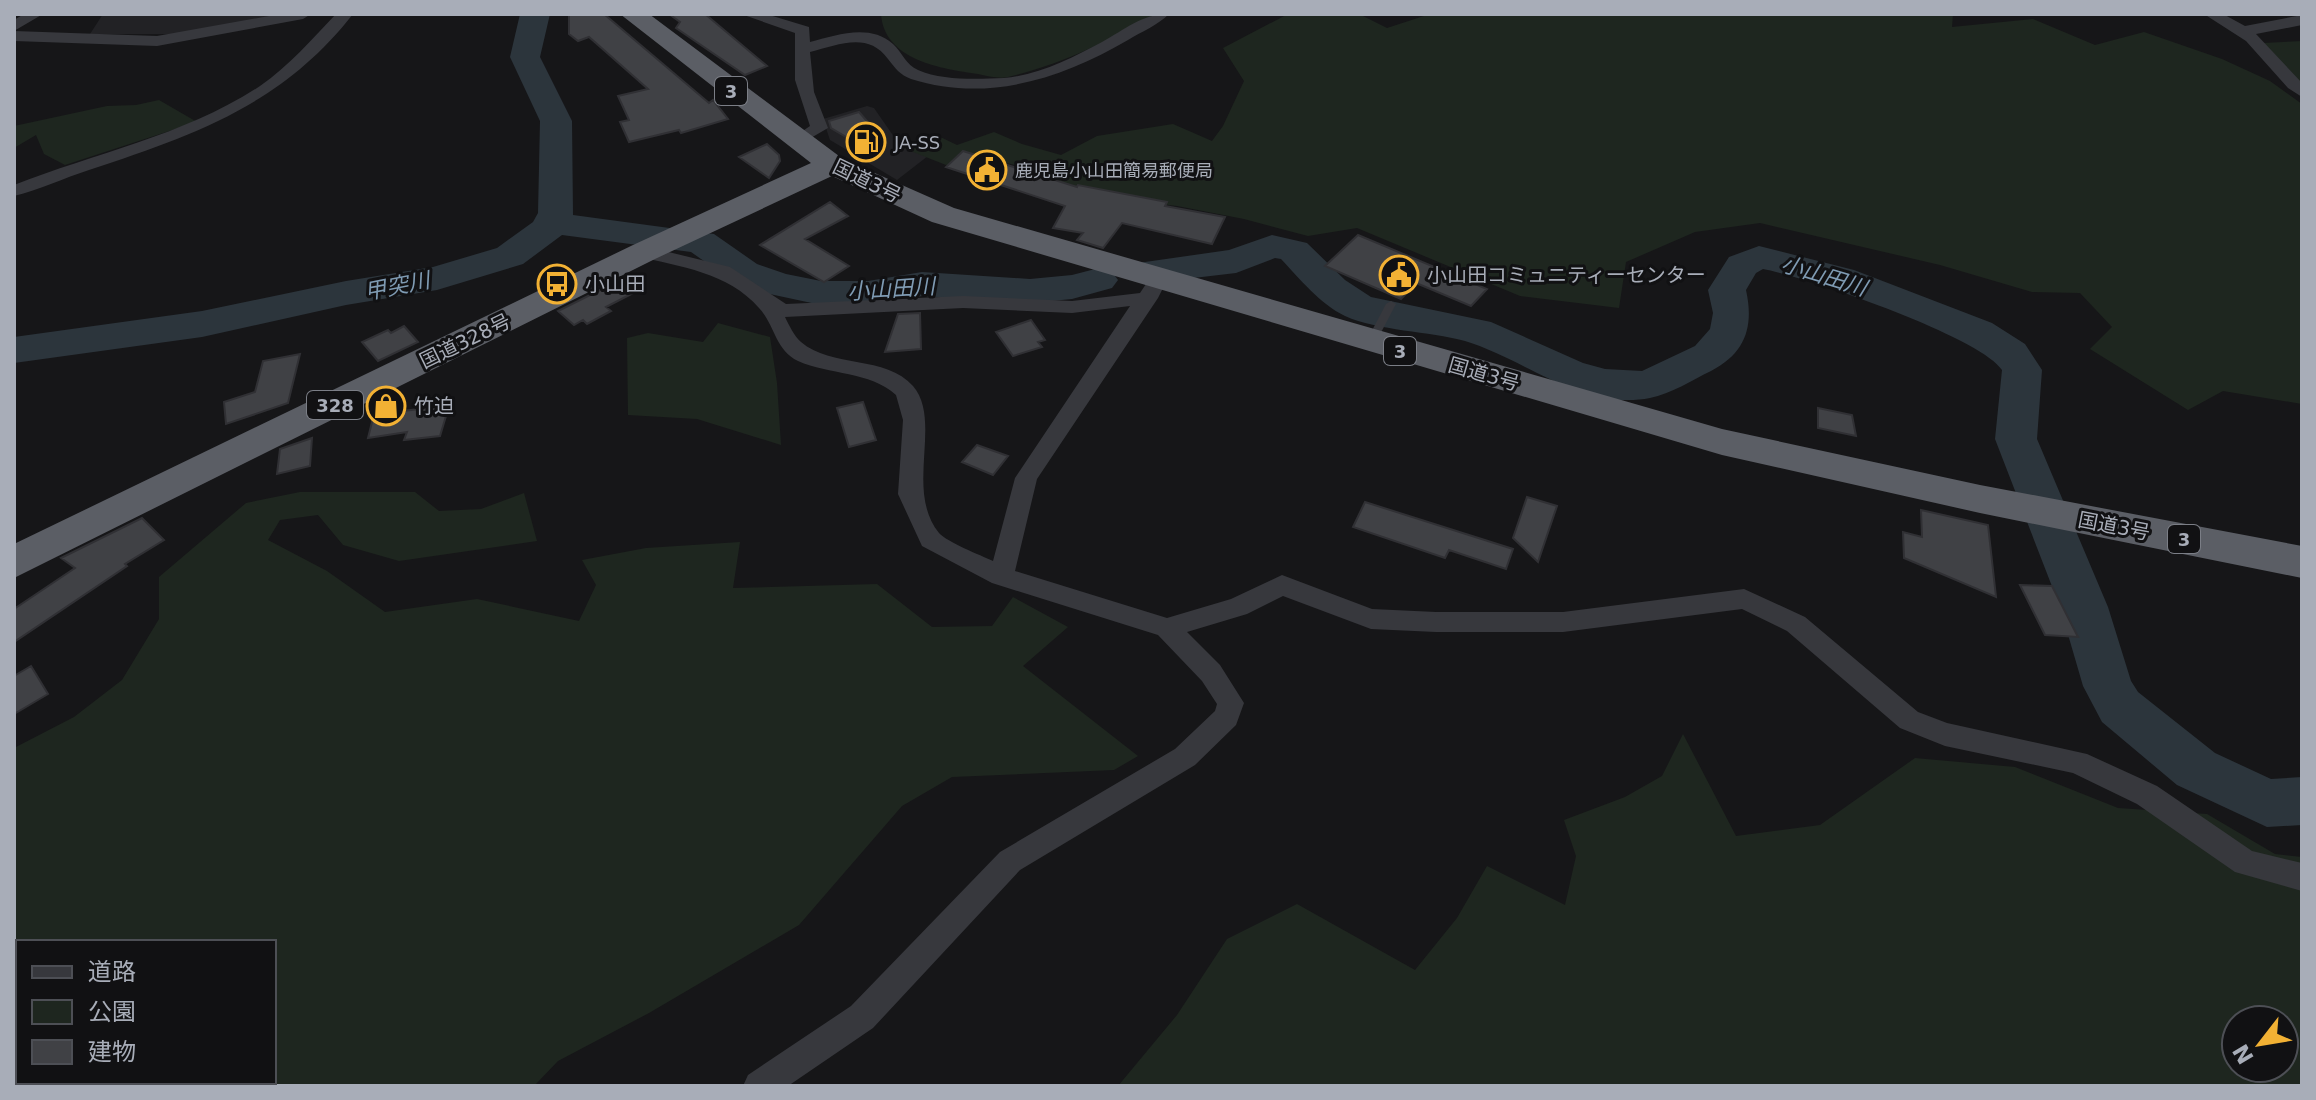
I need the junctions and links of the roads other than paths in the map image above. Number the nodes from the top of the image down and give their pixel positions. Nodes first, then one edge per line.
1 (35, 14) edge
2 (303, 14) edge
3 (345, 14) edge
4 (633, 14) edge
5 (749, 14) edge
6 (1161, 14) edge
7 (2212, 14) edge
8 (2302, 20) edge
9 (14, 26) edge
10 (2243, 31) junction
11 (14, 36) edge
12 (801, 49) junction
13 (2302, 92) edge
14 (797, 141) junction
15 (832, 165) junction
16 (14, 191) edge
17 (650, 250) junction
18 (1153, 289) junction
19 (768, 304) junction
20 (1391, 304) dead end
21 (1371, 342) junction
22 (14, 562) edge
23 (2302, 562) edge
24 (1001, 576) junction
25 (1167, 628) junction
26 (2302, 877) edge
27 (759, 1086) edge

1 - 9 street
2 - 11 street
3 - 16 street
4 - 14 highway, 国道3号 / 3
5 - 12 street
6 - 12 street
7 - 10 street
8 - 10 street
10 - 13 street
12 - 14 street
14 - 15 highway, 国道3号 / 3
15 - 17 highway, 国道328号 / 328
15 - 18 highway, 国道3号 / 3
17 - 19 street
17 - 22 highway, 国道328号 / 328
18 - 19 street
18 - 21 highway, 国道3号 / 3
18 - 24 street
19 - 24 street
20 - 21 lane
21 - 23 highway, 国道3号 / 3
24 - 25 street
25 - 26 street
25 - 27 street

